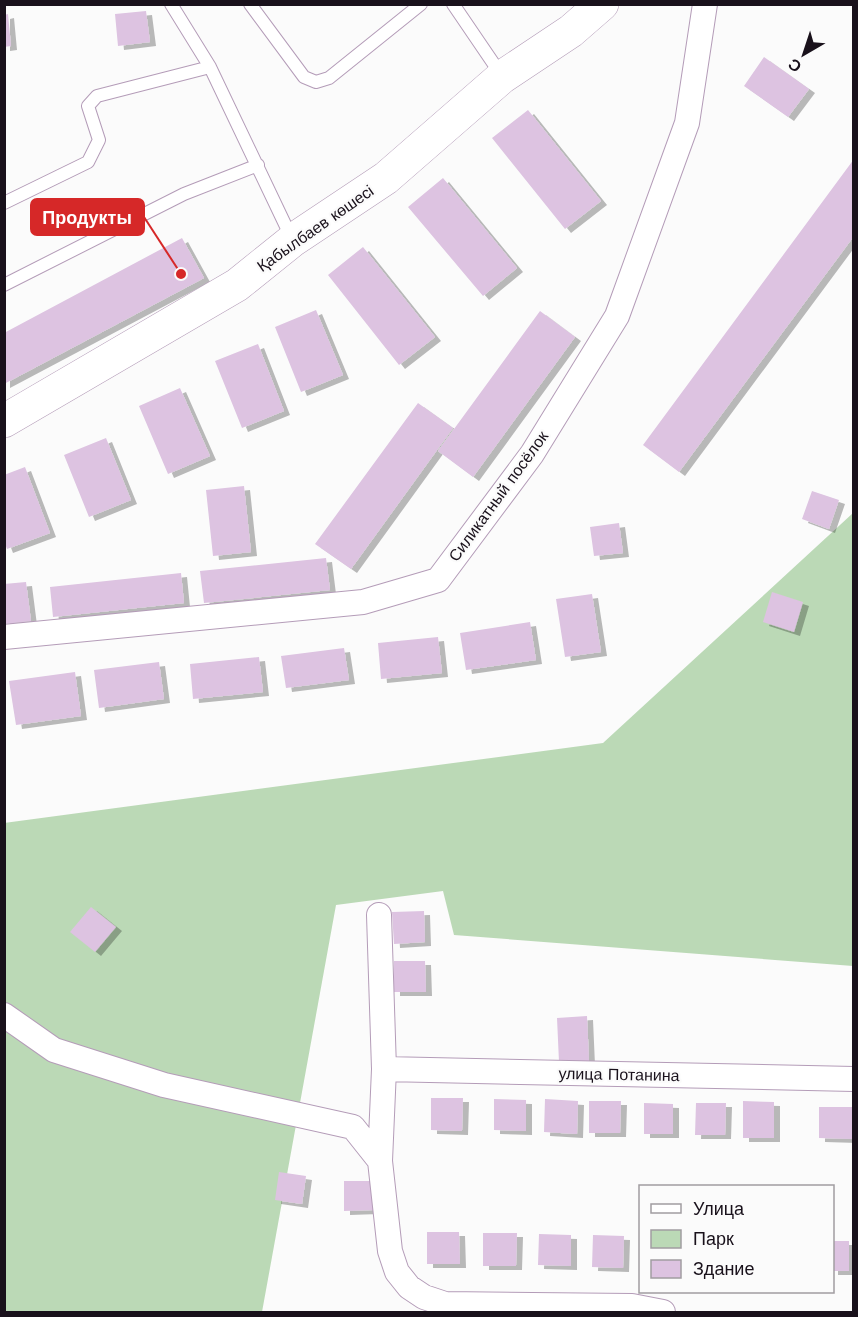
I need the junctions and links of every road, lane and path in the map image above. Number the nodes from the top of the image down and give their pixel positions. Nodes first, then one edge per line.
1 (171, 4) edge
2 (250, 4) edge
3 (422, 4) edge
4 (453, 4) edge
5 (602, 4) edge
6 (705, 4) edge
7 (210, 67) junction
8 (502, 77) junction
9 (258, 165) junction
10 (4, 203) edge
11 (293, 240) junction
12 (4, 285) edge
13 (4, 421) edge
14 (4, 636) edge
15 (379, 915) dead end
16 (4, 1014) edge
17 (384, 1069) junction
18 (854, 1079) edge
19 (380, 1161) junction
20 (663, 1312) edge

1 - 7 lane
2 - 3 lane
4 - 8 lane
5 - 8 main road, Қабылбаев көшесі
6 - 14 street, Силикатный посёлок
7 - 9 lane
7 - 10 lane
8 - 11 main road, Қабылбаев көшесі
9 - 11 lane
9 - 12 lane
11 - 13 main road, Қабылбаев көшесі
15 - 17 street
16 - 19 street
17 - 18 street, улица Потанина
17 - 19 street
19 - 20 street

